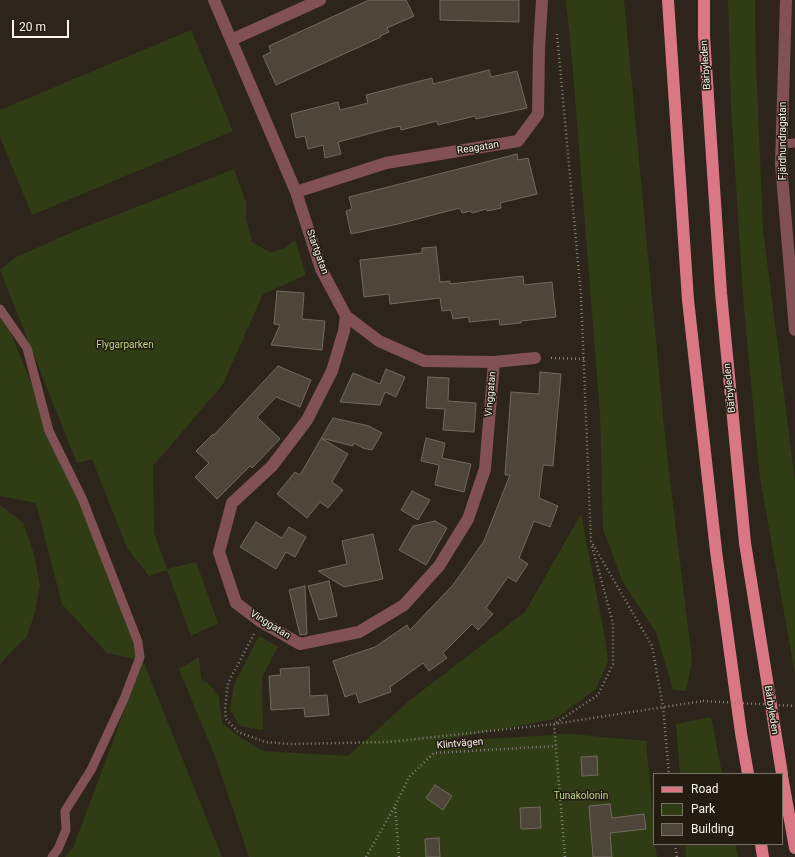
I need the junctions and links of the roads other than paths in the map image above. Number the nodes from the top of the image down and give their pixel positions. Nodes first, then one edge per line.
1 (214, 0) edge
2 (320, 0) edge
3 (542, 0) edge
4 (668, 0) edge
5 (704, 0) edge
6 (786, 0) edge
7 (231, 40) junction
8 (795, 143) edge
9 (782, 144) junction
10 (296, 192) junction
11 (0, 308) edge
12 (346, 316) junction
13 (795, 330) edge
14 (535, 358) road end
15 (494, 362) junction
16 (748, 773) edge
17 (782, 773) edge
18 (783, 781) edge
19 (761, 845) edge
20 (795, 848) edge
21 (52, 857) edge
22 (763, 857) edge

1 - 7 street, Startgatan
2 - 7 street
3 - 10 street, Reagatan
4 - 16 main road
5 - 17 main road, Bärbyleden
6 - 9 street, Fjärdhundragatan
7 - 10 street, Startgatan
8 - 9 lane
9 - 13 street, Fjärdhundragatan
10 - 12 street, Startgatan
11 - 21 lane
12 - 15 street, Startgatan
12 - 15 street, Vinggatan
14 - 15 street, Startgatan
18 - 20 main road, Bärbyleden
19 - 22 main road

